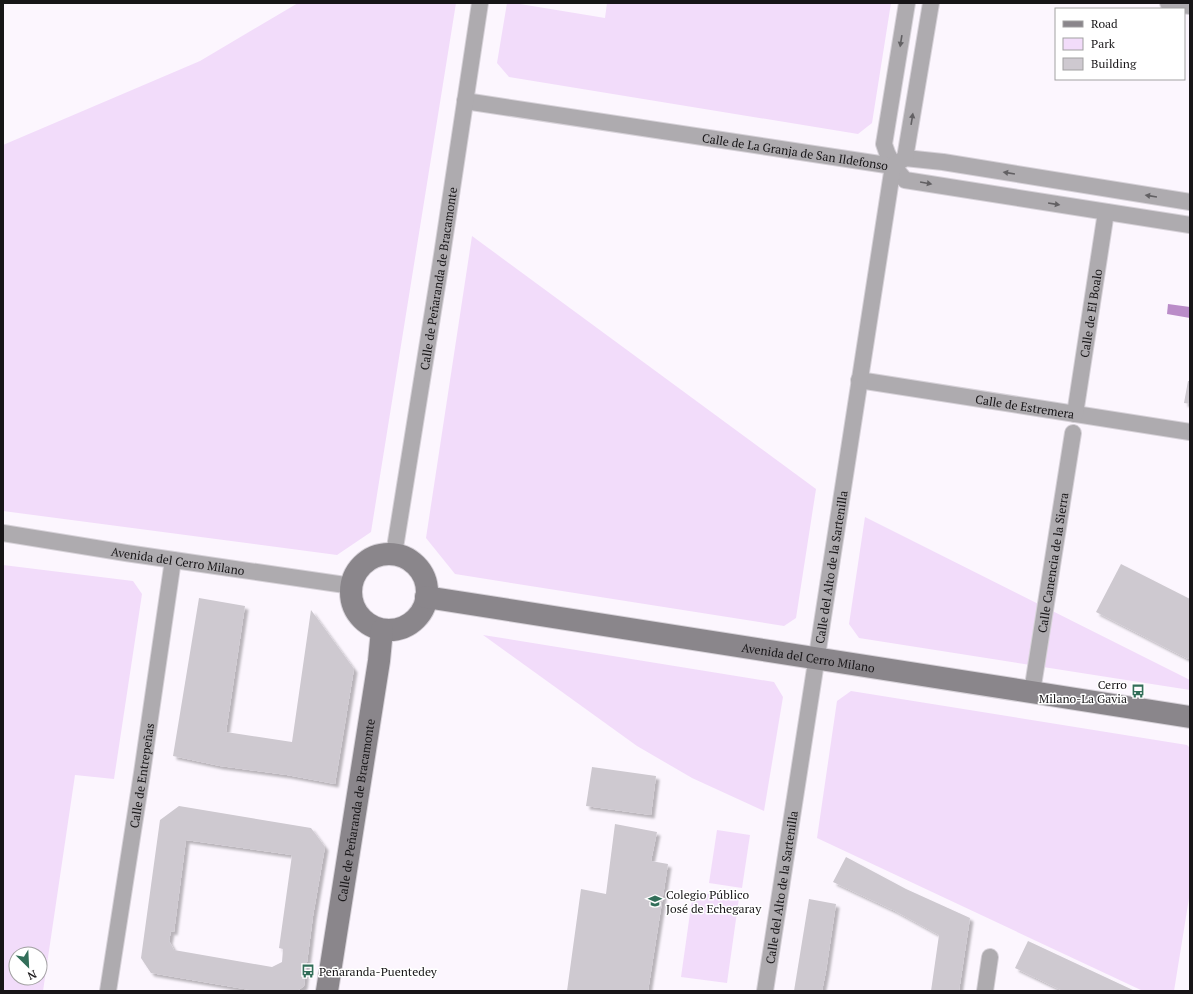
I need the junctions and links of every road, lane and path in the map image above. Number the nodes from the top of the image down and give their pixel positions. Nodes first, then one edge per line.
1 (480, 3) edge
2 (907, 3) edge
3 (931, 3) edge
4 (1168, 3) edge
5 (1190, 6) edge
6 (465, 101) junction
7 (899, 162) junction
8 (1190, 202) edge
9 (1106, 212) junction
10 (1190, 225) edge
11 (859, 380) junction
12 (1075, 414) junction
13 (1190, 432) edge
14 (1073, 433) dead end
15 (3, 533) edge
16 (394, 554) junction
17 (173, 560) junction
18 (352, 586) junction
19 (426, 597) junction
20 (382, 630) junction
21 (816, 658) junction
22 (1032, 692) junction
23 (1190, 717) edge
24 (990, 957) dead end
25 (108, 991) edge
26 (327, 991) edge
27 (765, 991) edge
28 (985, 991) edge

1 - 6 street, Calle de Peñaranda de Bracamonte
2 -> 7 street
7 -> 3 street, Calle del Alto de la Sartenilla
4 - 5 street
6 - 7 street, Calle de La Granja de San Ildefonso
6 - 16 street, Calle de Peñaranda de Bracamonte
8 -> 7 street, Calle de La Granja de San Ildefonso
7 -> 9 street, Calle de La Granja de San Ildefonso
7 - 11 street, Calle del Alto de la Sartenilla
9 - 10 street, Calle de La Granja de San Ildefonso
9 - 12 street, Calle de El Boalo
11 - 12 street, Calle de Estremera
11 - 21 street, Calle del Alto de la Sartenilla
12 - 13 street, Calle de Estremera
14 - 22 street, Calle Canencia de la Sierra
15 - 17 street, Avenida del Cerro Milano
16 - 18 main road
16 - 19 main road
17 - 18 street, Avenida del Cerro Milano
17 - 25 street, Calle de Entrepeñas
18 - 20 main road
19 - 20 main road
19 - 21 main road, Avenida del Cerro Milano
20 - 26 main road, Calle de Peñaranda de Bracamonte
21 - 22 main road, Avenida del Cerro Milano
21 - 27 street, Calle del Alto de la Sartenilla
22 - 23 main road, Avenida del Cerro Milano
24 - 28 street

